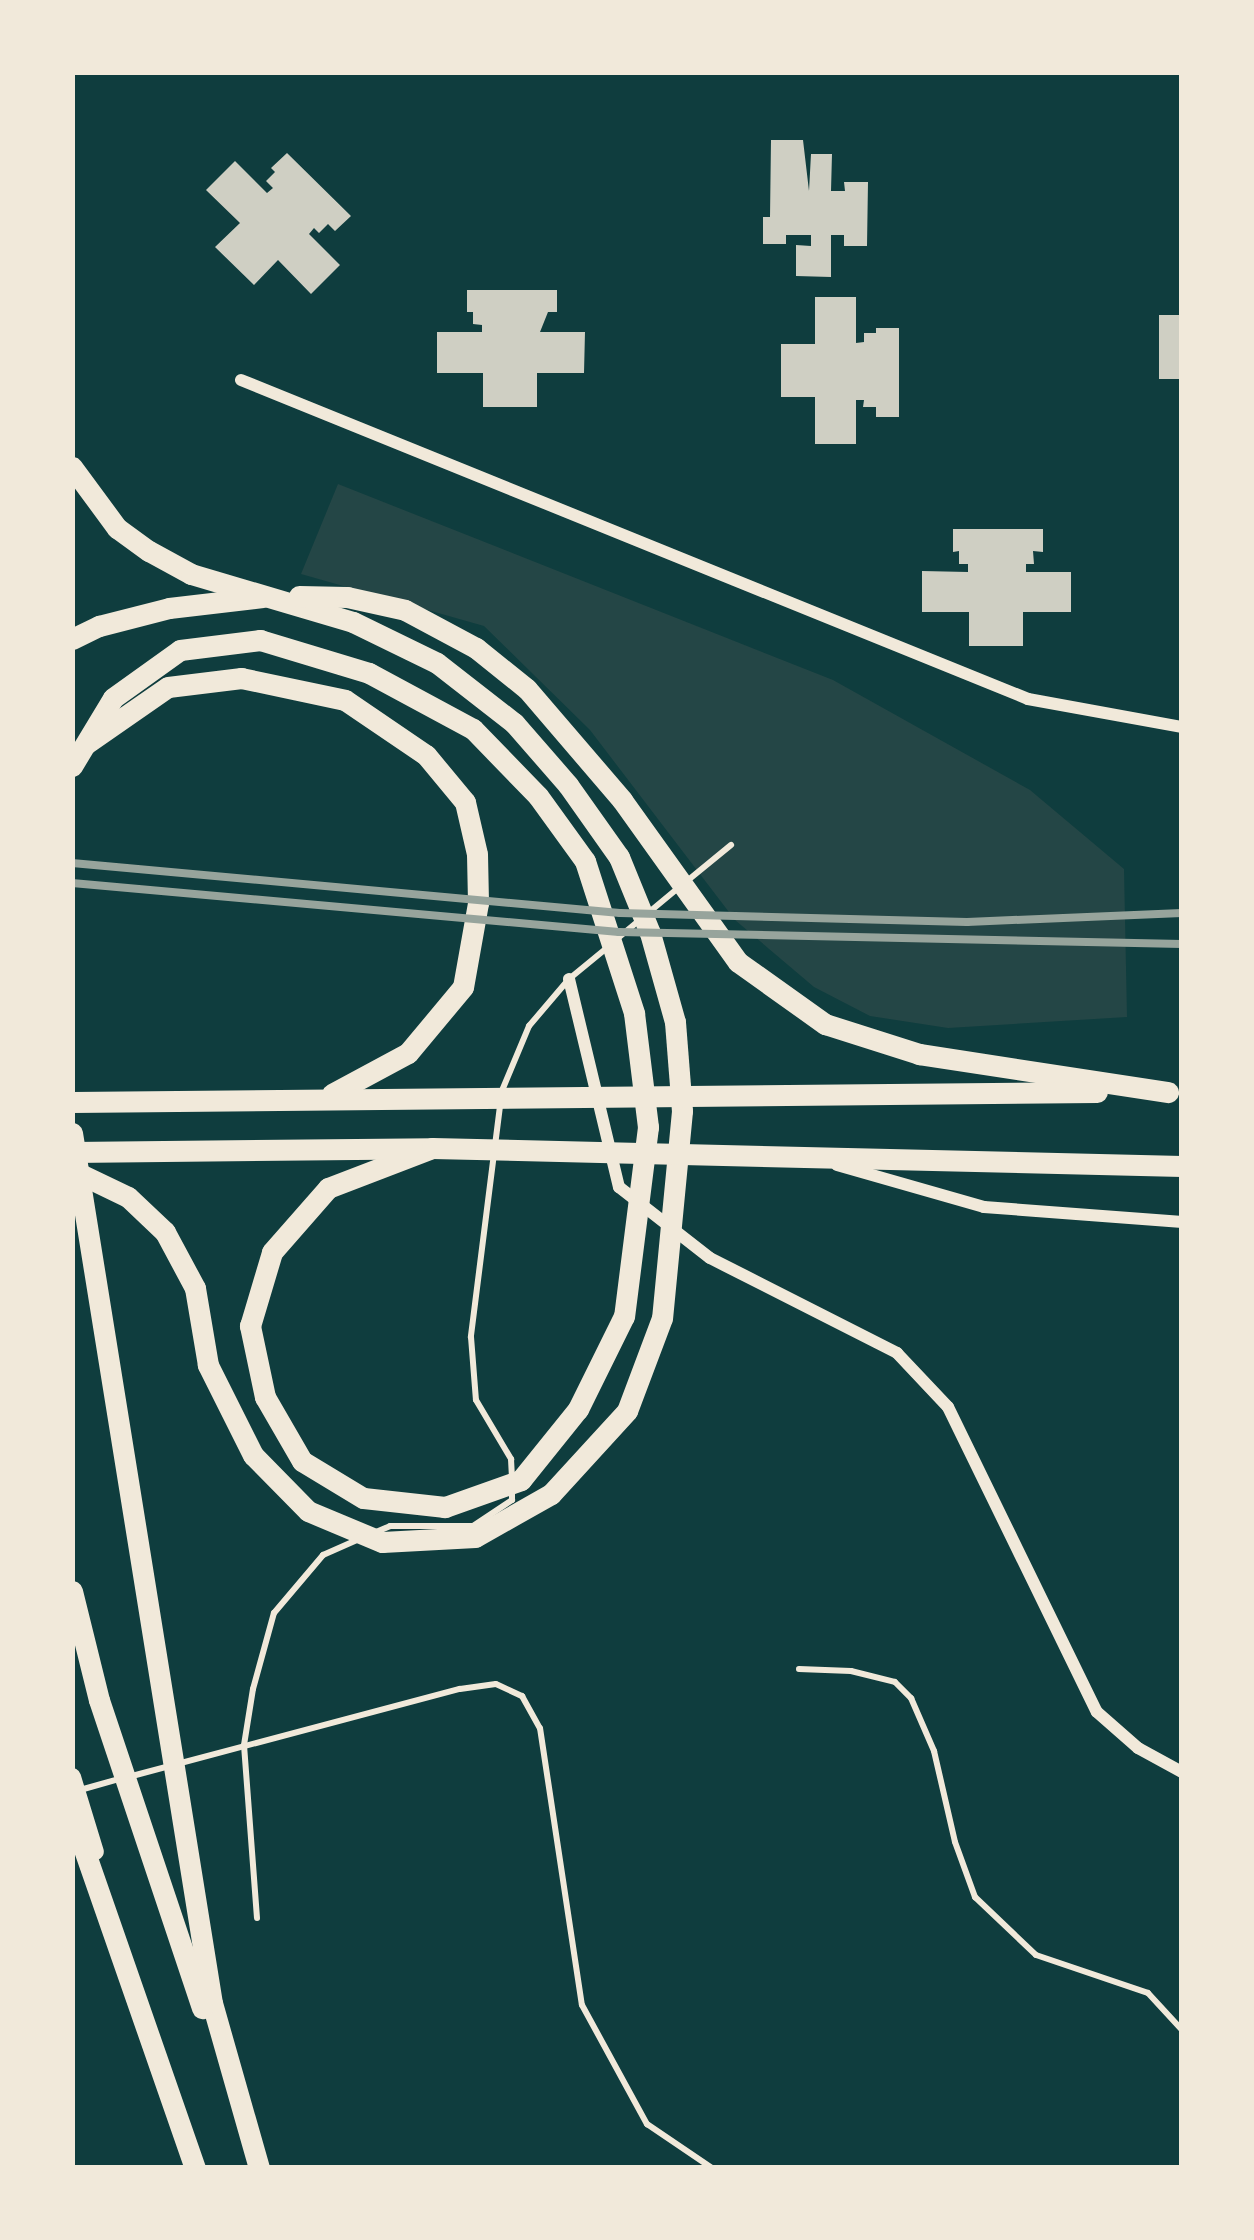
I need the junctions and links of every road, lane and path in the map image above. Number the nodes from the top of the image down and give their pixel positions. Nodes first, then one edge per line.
1 (241, 380) dead end
2 (72, 467) edge
3 (272, 596) junction
4 (72, 638) edge
5 (1182, 727) edge
6 (74, 758) edge
7 (730, 845) dead end
8 (569, 979) junction
9 (1175, 1092) edge
10 (325, 1098) junction
11 (72, 1102) edge
12 (72, 1132) edge
13 (432, 1148) junction
14 (72, 1151) edge
15 (825, 1162) junction
16 (1182, 1166) edge
17 (72, 1171) edge
18 (1182, 1222) edge
19 (72, 1591) edge
20 (799, 1669) dead end
21 (244, 1745) junction
22 (1182, 1772) edge
23 (74, 1784) edge
24 (72, 1815) edge
25 (256, 1918) dead end
26 (1182, 2030) edge
27 (200, 2168) edge
28 (257, 2168) edge
29 (712, 2168) edge

1 - 5 street
2 - 3 highway
3 - 4 highway
3 - 9 highway
3 - 17 highway
6 - 10 highway
6 - 13 highway
7 - 8 lane
8 - 21 lane
8 - 22 street
9 - 10 highway
10 - 11 highway
12 - 14 highway
13 - 14 highway
13 - 15 highway
14 - 28 highway
15 - 16 highway
15 - 18 street
19 - 28 highway
20 - 26 lane
21 - 23 lane
21 - 25 lane
21 - 29 lane
23 - 27 main road
24 - 27 highway

